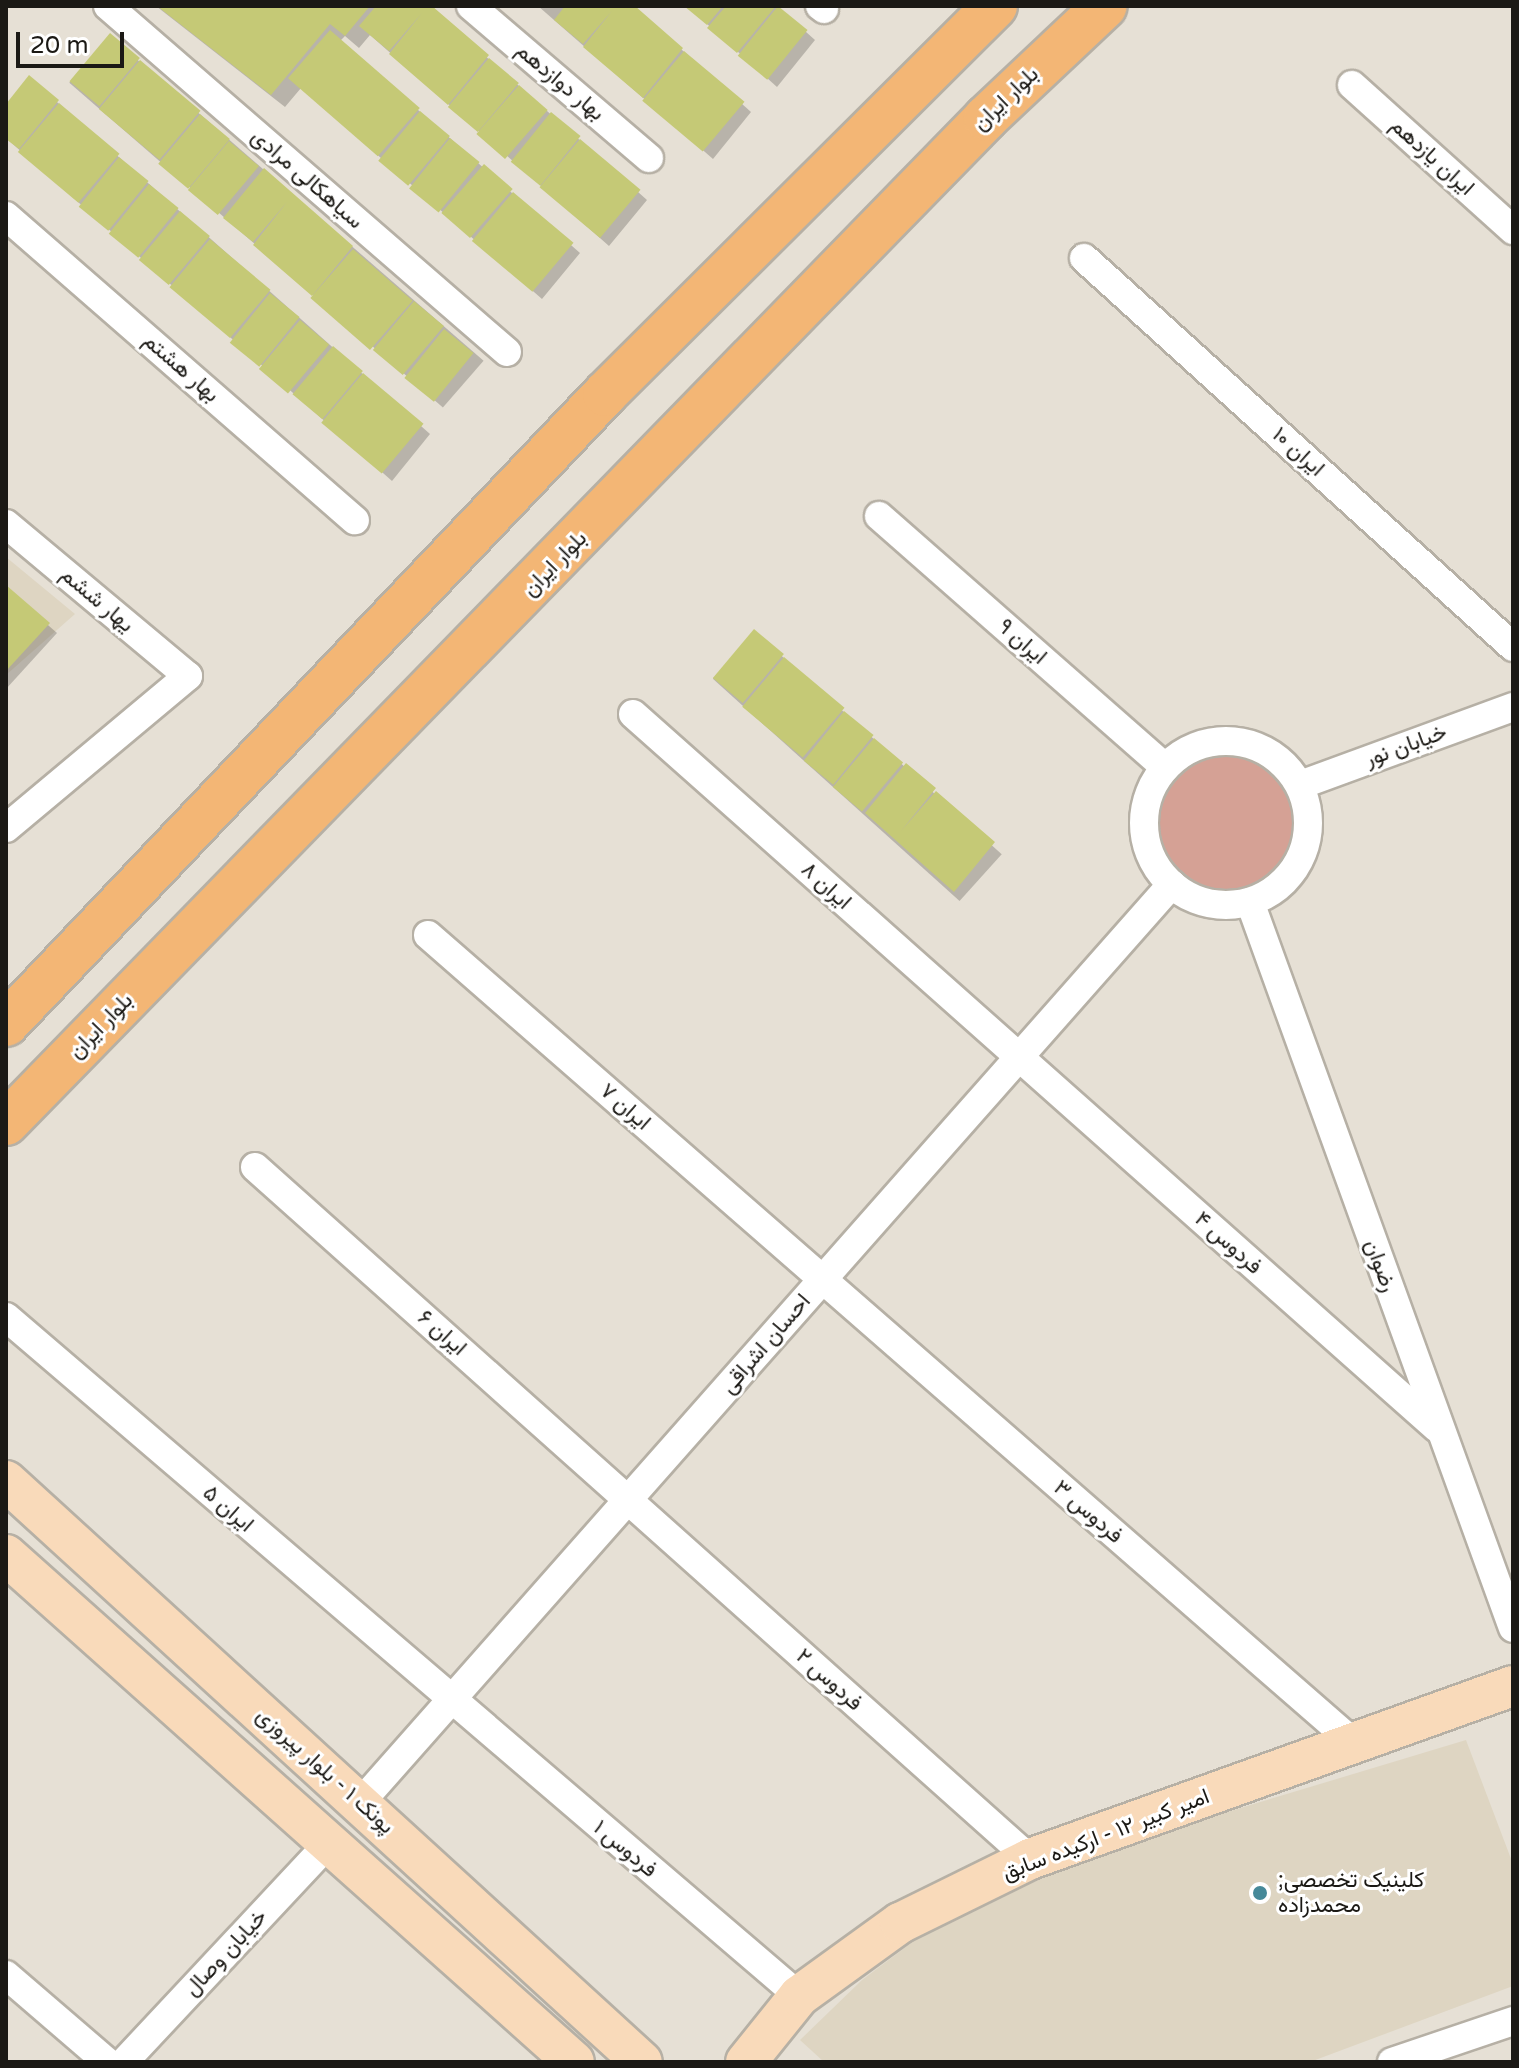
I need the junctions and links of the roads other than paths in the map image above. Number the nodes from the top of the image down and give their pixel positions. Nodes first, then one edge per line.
1 (108, 6) edge
2 (471, 6) edge
3 (995, 6) edge
4 (1105, 6) edge
5 (1352, 85) dead end
6 (649, 158) dead end
7 (6, 216) edge
8 (1513, 230) edge
9 (1084, 258) dead end
10 (507, 352) dead end
11 (879, 516) dead end
12 (355, 520) dead end
13 (6, 524) edge
14 (1513, 647) edge
15 (1513, 707) edge
16 (633, 714) dead end
17 (1165, 767) junction
18 (1300, 785) junction
19 (6, 828) edge
20 (1172, 884) junction
21 (1250, 902) junction
22 (428, 935) dead end
23 (6, 1024) edge
24 (1019, 1057) junction
25 (6, 1123) edge
26 (255, 1167) dead end
27 (822, 1280) junction
28 (6, 1317) edge
29 (1437, 1428) junction
30 (6, 1481) edge
31 (628, 1500) junction
32 (6, 1555) edge
33 (1513, 1628) edge
34 (1513, 1686) edge
35 (450, 1701) junction
36 (1354, 1743) junction
37 (360, 1803) junction
38 (328, 1844) junction
39 (1030, 1859) junction
40 (6, 1975) edge
41 (799, 1996) junction
42 (1513, 2021) edge
43 (750, 2061) edge
44 (107, 2062) edge
45 (124, 2062) edge
46 (574, 2062) edge
47 (642, 2062) edge
48 (1392, 2062) edge

1 - 10 street, سیاهکالی مرادی
2 - 6 street, بهار دوازدهم
3 - 23 main road
4 - 25 main road, بلوار ایران
5 - 8 street, ایران یازدهم
7 - 12 street, بهار هشتم
9 - 14 street, ایران ۱۰
11 - 17 street, ایران ۹
13 - 19 street, یهار ششم
15 - 18 street, خیابان نور
16 - 24 street, ایران ۸
17 - 18 street
17 - 20 street
18 - 21 street
20 - 21 street
20 - 24 street, احسان اشراقی
21 - 29 street, رضوان
22 - 27 street, ایران ۷
24 - 27 street, احسان اشراقی
24 - 29 street, فردوس ۴
26 - 31 street, ایران ۶
27 - 31 street, احسان اشراقی
27 - 36 street, فردوس ۳
28 - 35 street, ایران ۵
29 - 33 street, رضوان
30 - 37 main road, پونک ۱ - بلوار پیروزی
31 - 35 street, احسان اشراقی
31 - 39 street, فردوس ۲
32 - 38 main road
34 - 36 main road, امیر کبیر ۱۲ - ارکیده سابق
35 - 37 street, احسان اشراقی
35 - 41 street, فردوس ۱
36 - 39 main road, امیر کبیر ۱۲ - ارکیده سابق
37 - 47 main road, پونک ۱ - بلوار پیروزی
38 - 45 street, خیابان وصال
38 - 46 main road
39 - 41 main road, امیر کبیر ۱۲ - ارکیده سابق
40 - 44 street
41 - 43 main road, امیر کبیر ۱۲ - ارکیده سابق
42 - 48 street

